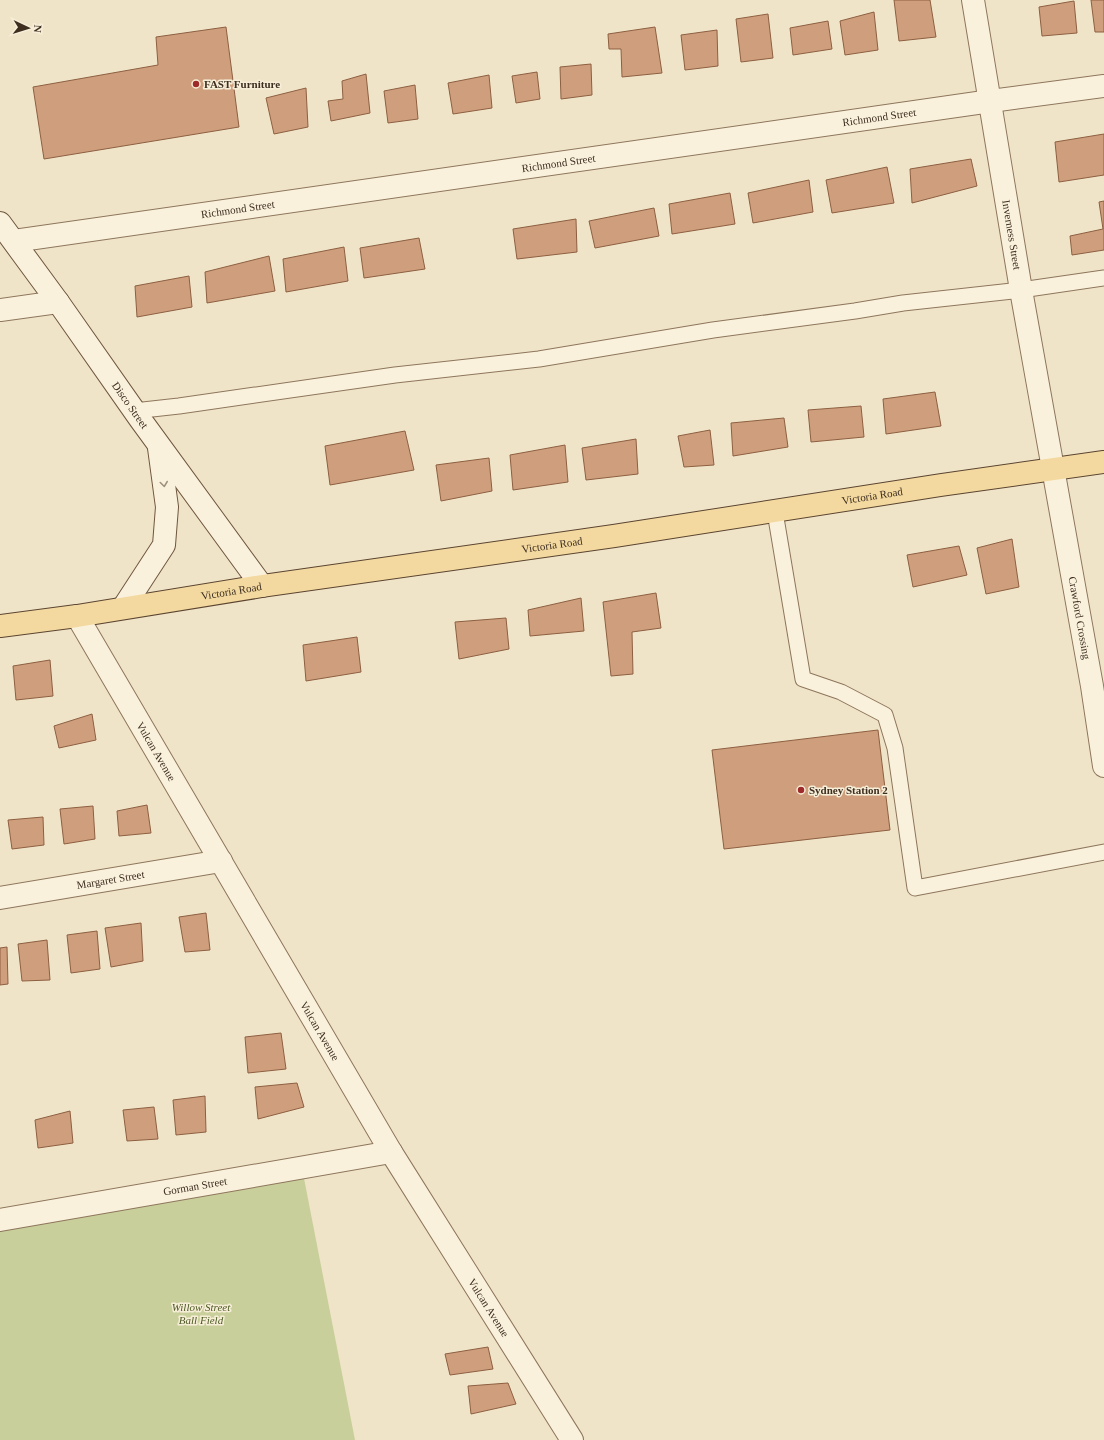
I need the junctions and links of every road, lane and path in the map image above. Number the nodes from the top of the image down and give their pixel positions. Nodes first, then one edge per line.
1 (973, 0) edge
2 (1104, 86) edge
3 (990, 101) junction
4 (0, 223) edge
5 (14, 241) junction
6 (1104, 278) edge
7 (1021, 290) junction
8 (58, 302) junction
9 (0, 310) edge
10 (134, 411) junction
11 (159, 445) junction
12 (1104, 462) edge
13 (1054, 470) junction
14 (775, 512) junction
15 (262, 586) junction
16 (123, 608) junction
17 (77, 616) junction
18 (0, 626) edge
19 (1104, 766) edge
20 (1104, 852) edge
21 (220, 861) junction
22 (0, 898) edge
23 (391, 1152) junction
24 (0, 1220) edge
25 (572, 1440) edge

1 - 3 street, Inverness Street
2 - 3 street, Richmond Street
3 - 5 street, Richmond Street
3 - 7 street, Inverness Street
4 - 5 street, Disco Street
5 - 8 street, Disco Street
6 - 7 lane
7 - 10 lane
7 - 13 street, Inverness Street
8 - 9 street
8 - 10 street, Disco Street
10 - 11 street, Disco Street
11 - 15 street, Disco Street
11 -> 16 street
12 - 13 main road, Victoria Road
13 - 14 main road, Victoria Road
13 - 19 street, Crawford Crossing
14 - 15 main road, Victoria Road
14 - 20 lane
15 - 16 main road, Victoria Road
16 - 17 main road, Victoria Road
17 - 18 main road, Victoria Road
17 - 21 street, Vulcan Avenue
21 - 22 street, Margaret Street
21 - 23 street, Vulcan Avenue
23 - 24 street, Gorman Street
23 - 25 street, Vulcan Avenue

